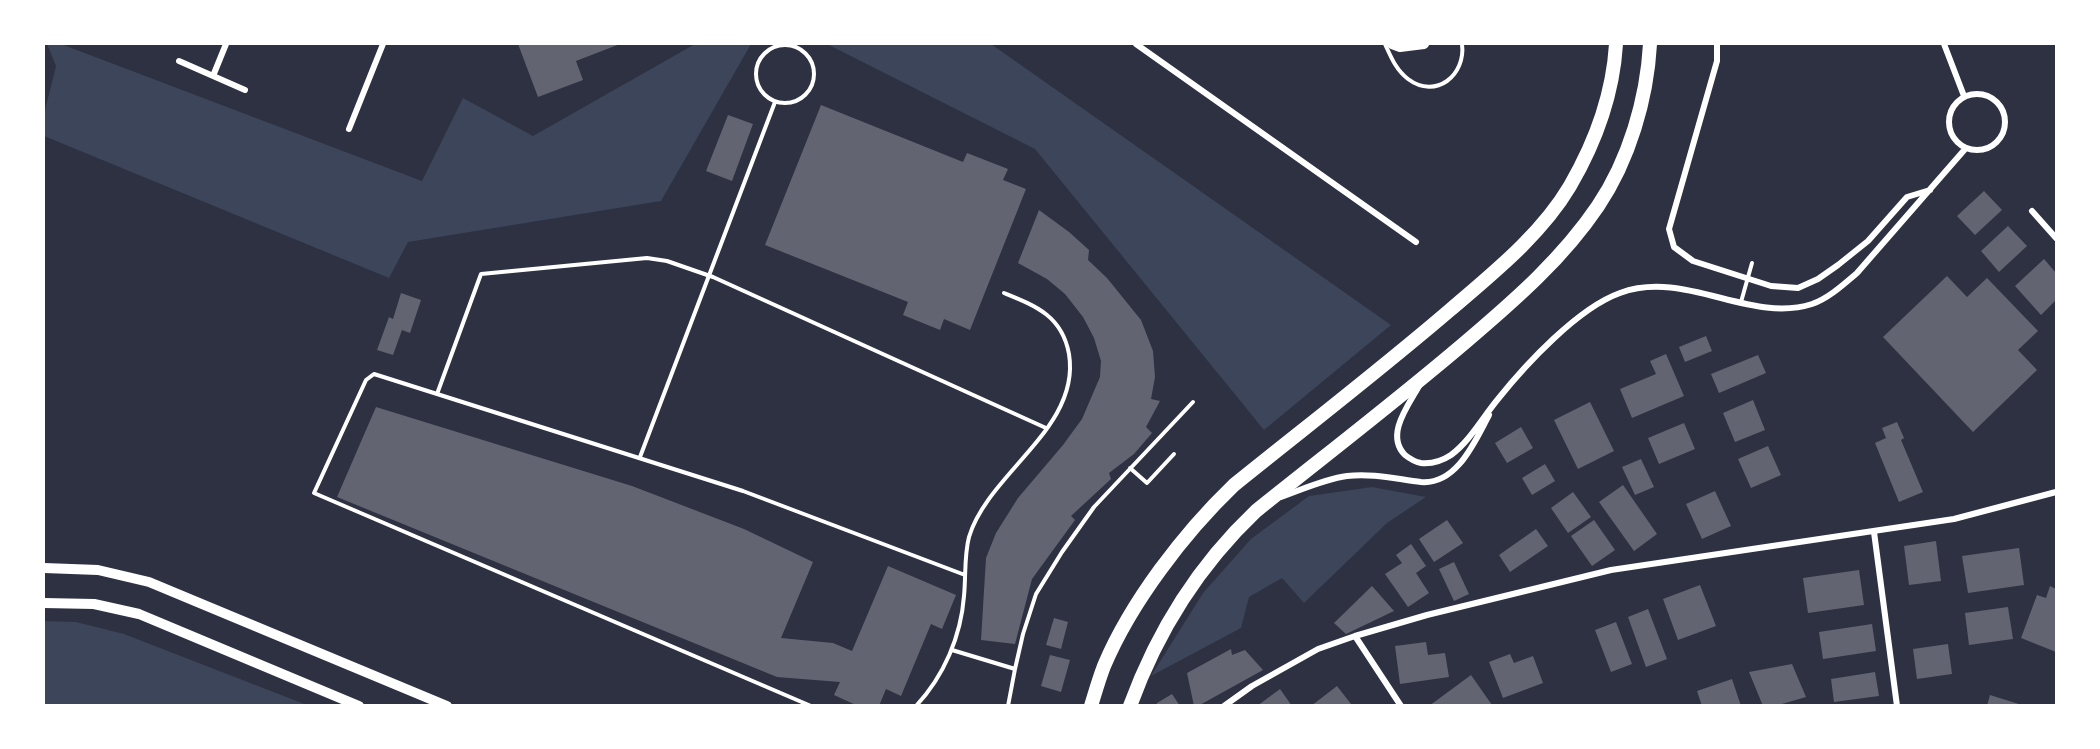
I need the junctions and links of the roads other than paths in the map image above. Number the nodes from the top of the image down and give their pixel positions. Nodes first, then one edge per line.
1 (226, 44) edge
2 (383, 44) edge
3 (1136, 44) edge
4 (1385, 44) edge
5 (1392, 44) edge
6 (1424, 44) edge
7 (1462, 44) edge
8 (1616, 44) edge
9 (1650, 44) edge
10 (1717, 44) edge
11 (1944, 44) edge
12 (179, 62) dead end
13 (213, 76) junction
14 (245, 90) dead end
15 (1964, 96) junction
16 (775, 102) junction
17 (349, 129) dead end
18 (1966, 148) junction
19 (1930, 189) junction
20 (2032, 211) dead end
21 (2056, 238) edge
22 (1416, 242) dead end
23 (1752, 263) dead end
24 (709, 275) junction
25 (1004, 292) dead end
26 (1741, 302) junction
27 (1427, 374) junction
28 (437, 394) junction
29 (1498, 399) junction
30 (1193, 402) dead end
31 (1046, 428) junction
32 (1174, 454) dead end
33 (640, 457) junction
34 (1131, 468) junction
35 (2056, 492) edge
36 (1268, 501) junction
37 (1874, 532) junction
38 (44, 568) edge
39 (965, 575) junction
40 (44, 603) edge
41 (1355, 636) junction
42 (952, 650) junction
43 (1015, 669) junction
44 (1398, 704) edge
45 (359, 705) edge
46 (447, 705) edge
47 (812, 705) edge
48 (916, 705) edge
49 (1008, 705) edge
50 (1091, 705) edge
51 (1130, 705) edge
52 (1224, 705) edge
53 (1896, 705) edge

1 - 13 street
2 - 17 street
3 - 22 street
4 - 7 lane
5 - 6 main road
8 - 50 highway
9 - 27 highway
10 - 19 street
11 - 15 street
12 - 13 street
13 - 14 street
15 - 18 street
15 - 18 street
16 - 16 lane
16 - 24 lane
18 - 19 street
19 - 26 street
20 - 21 street
23 - 26 lane
24 - 28 lane
24 - 31 lane
24 - 33 lane
25 - 31 lane
26 - 29 street
27 - 29 street
27 - 36 highway
28 - 33 lane
28 - 47 lane
29 - 36 street
30 - 34 lane
31 - 39 lane
32 - 34 lane
33 - 39 lane
34 - 43 lane
35 - 37 street
36 - 51 highway
37 - 41 street
37 - 53 street
38 - 46 main road
39 - 42 lane
40 - 45 main road
41 - 44 street
41 - 52 street
42 - 43 lane
42 - 48 lane
43 - 49 lane

